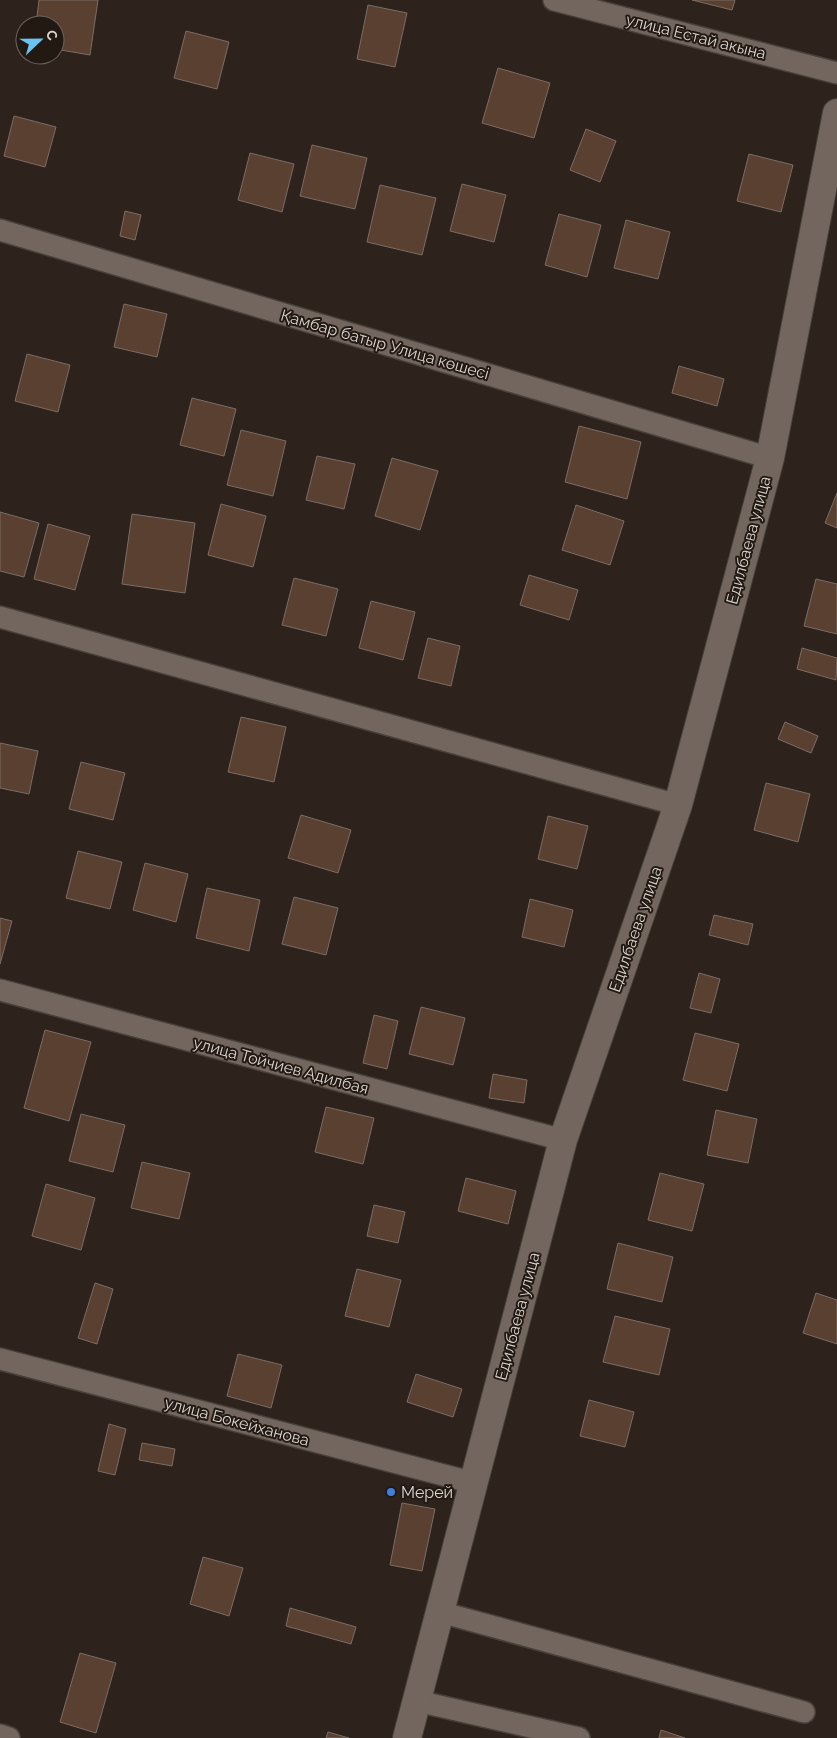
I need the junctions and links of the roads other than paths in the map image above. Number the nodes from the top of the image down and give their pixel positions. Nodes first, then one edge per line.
1 (554, 0) edge
2 (837, 73) edge
3 (837, 113) edge
4 (0, 230) edge
5 (770, 458) junction
6 (0, 617) edge
7 (678, 805) junction
8 (0, 990) edge
9 (563, 1140) junction
10 (0, 1359) edge
11 (474, 1483) junction
12 (440, 1612) junction
13 (417, 1701) junction
14 (804, 1712) dead end
15 (0, 1736) edge
16 (9, 1738) edge
17 (407, 1738) edge
18 (579, 1738) edge

1 - 2 street, улица Естай акына
3 - 5 street, Едилбаева улица
4 - 5 street, Қамбар батыр Улица көшесі
5 - 7 street, Едилбаева улица
6 - 7 street
7 - 9 street, Едилбаева улица
8 - 9 street, улица Тойчиев Адилбая
9 - 11 street, Едилбаева улица
10 - 11 street, улица Бокейханова
11 - 12 street, Едилбаева улица
12 - 13 street, Едилбаева улица
12 - 14 street
13 - 17 street, Едилбаева улица
13 - 18 street
15 - 16 street

